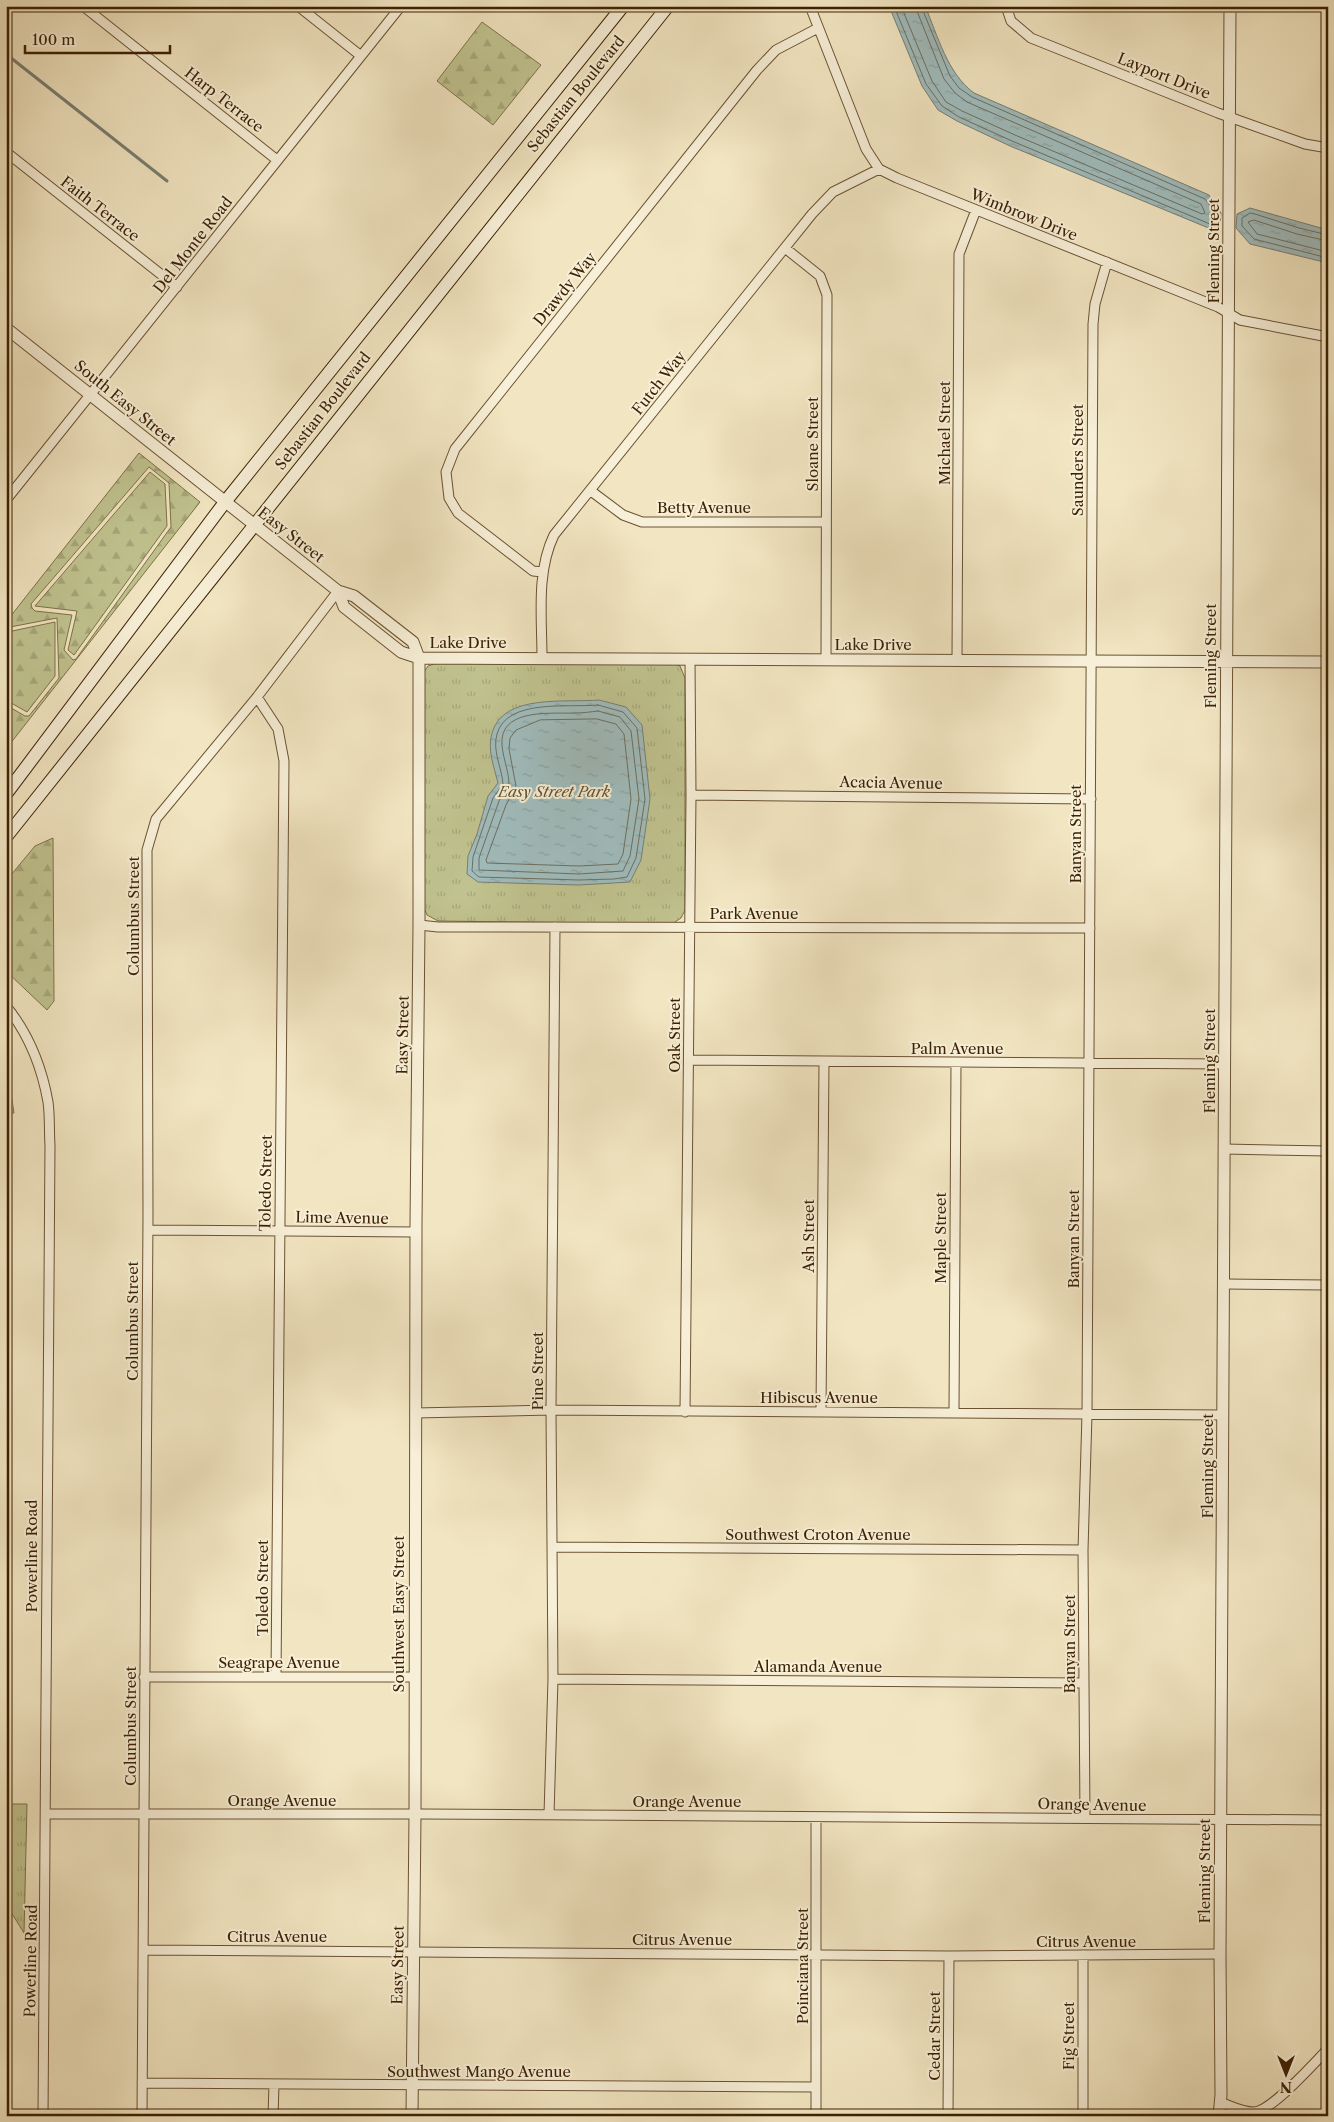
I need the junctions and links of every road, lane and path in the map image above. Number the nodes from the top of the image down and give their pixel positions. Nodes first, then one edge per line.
1 (83, 6) edge
2 (298, 6) edge
3 (401, 6) edge
4 (623, 6) edge
5 (668, 6) edge
6 (810, 6) edge
7 (1006, 6) edge
8 (1230, 6) edge
9 (818, 28) junction
10 (361, 56) junction
11 (1230, 117) junction
12 (1328, 148) edge
13 (6, 152) edge
14 (277, 160) junction
15 (880, 169) junction
16 (976, 210) junction
17 (785, 248) junction
18 (1107, 262) junction
19 (177, 287) junction
20 (1228, 313) junction
21 (6, 328) edge
22 (1328, 337) edge
23 (92, 395) junction
24 (591, 491) junction
25 (6, 500) edge
26 (225, 502) junction
27 (826, 522) junction
28 (254, 525) junction
29 (543, 572) junction
30 (338, 591) junction
31 (419, 658) junction
32 (542, 658) junction
33 (690, 659) junction
34 (826, 660) junction
35 (957, 660) junction
36 (1090, 661) junction
37 (1226, 661) junction
38 (1328, 662) edge
39 (257, 697) junction
40 (6, 794) edge
41 (690, 795) junction
42 (1091, 799) junction
43 (6, 837) edge
44 (419, 925) junction
45 (555, 927) junction
46 (688, 928) junction
47 (1090, 928) junction
48 (6, 1006) edge
49 (689, 1060) junction
50 (824, 1061) junction
51 (1088, 1062) junction
52 (956, 1063) junction
53 (1225, 1064) junction
54 (1224, 1150) junction
55 (1328, 1150) edge
56 (148, 1230) junction
57 (280, 1231) junction
58 (416, 1232) junction
59 (1224, 1284) junction
60 (1328, 1285) edge
61 (551, 1410) junction
62 (685, 1412) junction
63 (822, 1412) junction
64 (954, 1412) junction
65 (415, 1413) junction
66 (1087, 1414) junction
67 (1223, 1415) junction
68 (553, 1547) junction
69 (1083, 1550) junction
70 (144, 1676) junction
71 (414, 1676) junction
72 (276, 1677) junction
73 (553, 1679) junction
74 (1083, 1683) junction
75 (46, 1814) junction
76 (145, 1814) junction
77 (414, 1814) junction
78 (549, 1815) junction
79 (816, 1817) junction
80 (1085, 1818) junction
81 (1221, 1820) junction
82 (1328, 1820) edge
83 (143, 1950) junction
84 (413, 1952) junction
85 (817, 1954) junction
86 (1220, 1954) junction
87 (949, 1956) junction
88 (1082, 1956) junction
89 (1328, 2049) edge
90 (142, 2083) junction
91 (274, 2084) junction
92 (412, 2086) junction
93 (816, 2087) junction
94 (1220, 2102) junction
95 (1270, 2106) junction
96 (43, 2116) edge
97 (142, 2116) edge
98 (273, 2116) edge
99 (412, 2116) edge
100 (816, 2116) edge
101 (948, 2116) edge
102 (1083, 2116) edge
103 (1219, 2116) edge
104 (1260, 2116) edge

1 - 14 street, Harp Terrace
2 - 10 street
3 - 10 street, Del Monte Road
4 - 26 main road, Sebastian Boulevard
5 - 28 main road, Sebastian Boulevard
6 - 9 street, Wimbrow Drive
7 - 11 street, Layport Drive
8 - 11 street, Fleming Street
9 - 15 street, Wimbrow Drive
9 - 29 street, Drawdy Way
10 - 14 street, Del Monte Road
11 - 12 street, Layport Drive
11 - 20 street, Fleming Street
13 - 19 street, Faith Terrace
14 - 19 street, Del Monte Road
15 - 16 street, Wimbrow Drive
15 - 17 street, Futch Way
16 - 18 street, Wimbrow Drive
16 - 35 street, Michael Street
17 - 24 street, Futch Way
17 - 27 street, Sloane Street
18 - 20 street, Wimbrow Drive
18 - 36 street, Saunders Street
19 - 23 street, Del Monte Road
20 - 22 street, Wimbrow Drive
20 - 37 street, Fleming Street
21 - 23 street, South Easy Street
23 - 25 street, Del Monte Road
23 - 26 street, South Easy Street
24 - 27 street, Betty Avenue
24 - 29 street, Futch Way
26 - 28 street, Easy Street
26 - 40 main road, Sebastian Boulevard
27 - 34 street, Sloane Street
28 - 30 street, Easy Street
28 - 43 main road, Sebastian Boulevard
29 - 32 street, Futch Way
30 - 31 street, Easy Street
30 - 39 street, Columbus Street
31 - 32 street, Lake Drive
31 - 44 street, Easy Street
32 - 33 street, Lake Drive
33 - 34 street, Lake Drive
33 - 41 street, Oak Street
34 - 35 street, Lake Drive
35 - 36 street, Lake Drive
36 - 37 street, Lake Drive
36 - 42 street, Banyan Street
37 - 38 street, Lake Drive
37 - 53 street, Fleming Street
39 - 56 street, Columbus Street
39 - 57 street, Toledo Street
41 - 42 street, Acacia Avenue
41 - 46 street, Oak Street
42 - 47 street, Banyan Street
44 - 45 street, Park Avenue
44 - 58 street, Easy Street
45 - 46 street, Park Avenue
45 - 61 street, Pine Street
46 - 47 street, Park Avenue
46 - 49 street, Oak Street
47 - 51 street, Banyan Street
48 - 75 street, Powerline Road
49 - 50 street, Palm Avenue
49 - 62 street, Oak Street
50 - 52 street, Palm Avenue
50 - 63 street, Ash Street
51 - 52 street, Palm Avenue
51 - 53 street, Palm Avenue
51 - 66 street, Banyan Street
52 - 64 street, Maple Street
53 - 54 street, Fleming Street
54 - 55 street
54 - 59 street, Fleming Street
56 - 57 street, Lime Avenue
56 - 70 street, Columbus Street
57 - 58 street, Lime Avenue
57 - 72 street, Toledo Street
58 - 65 street, Easy Street
59 - 60 street
59 - 67 street, Fleming Street
61 - 62 street, Hibiscus Avenue
61 - 65 street, Hibiscus Avenue
61 - 68 street, Pine Street
62 - 63 street, Hibiscus Avenue
63 - 64 street, Hibiscus Avenue
64 - 66 street, Hibiscus Avenue
65 - 71 street, Southwest Easy Street
66 - 67 street, Hibiscus Avenue
66 - 69 street, Banyan Street
67 - 81 street, Fleming Street
68 - 69 street, Southwest Croton Avenue
68 - 73 street, Pine Street
69 - 74 street, Banyan Street
70 - 72 street, Seagrape Avenue
70 - 76 street, Columbus Street
71 - 72 street, Seagrape Avenue
71 - 77 street, Southwest Easy Street
73 - 74 street, Alamanda Avenue
73 - 78 street, Pine Street
74 - 80 street, Banyan Street
75 - 76 street, Orange Avenue
75 - 96 street, Powerline Road
76 - 77 street, Orange Avenue
76 - 83 street, Columbus Street
77 - 78 street, Orange Avenue
77 - 84 street, Easy Street
78 - 79 street, Orange Avenue
79 - 80 street, Orange Avenue
79 - 85 street, Poinciana Street
80 - 81 street, Orange Avenue
81 - 82 street, Orange Avenue
81 - 86 street, Fleming Street
83 - 84 street, Citrus Avenue
83 - 90 street, Columbus Street
84 - 85 street, Citrus Avenue
84 - 92 street, Easy Street
85 - 87 street, Citrus Avenue
85 - 93 street, Poinciana Street
86 - 88 street, Citrus Avenue
86 - 94 street, Fleming Street
87 - 88 street, Citrus Avenue
87 - 101 street, Cedar Street
88 - 102 street, Fig Street
89 - 95 street
90 - 91 street, Southwest Mango Avenue
90 - 97 street, Columbus Street
91 - 92 street, Southwest Mango Avenue
91 - 98 street
92 - 93 street, Southwest Mango Avenue
92 - 99 street, Easy Street
93 - 100 street, Poinciana Street
94 - 95 street
94 - 103 street, Fleming Street
95 - 104 street

